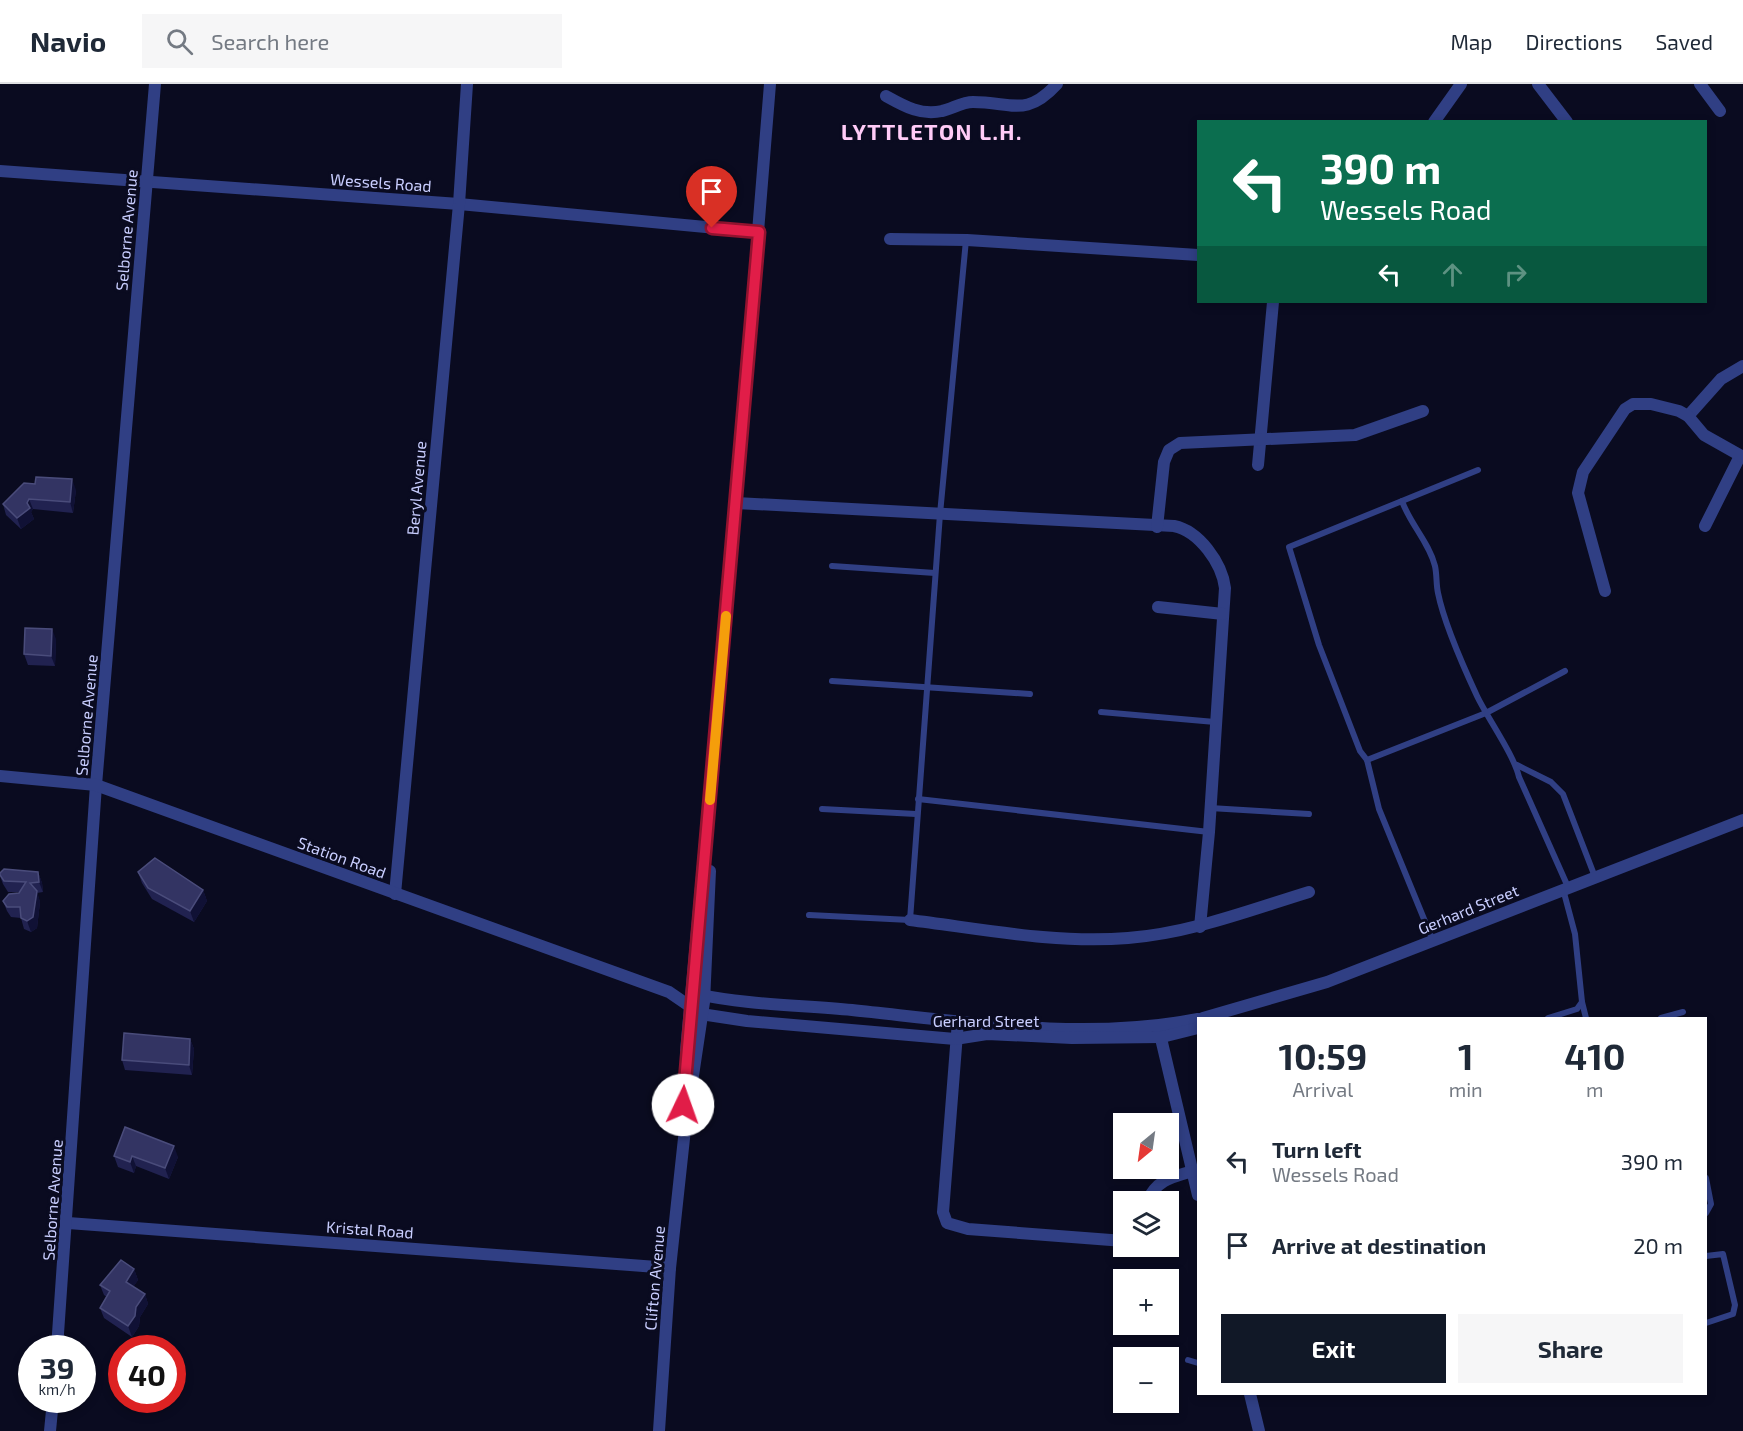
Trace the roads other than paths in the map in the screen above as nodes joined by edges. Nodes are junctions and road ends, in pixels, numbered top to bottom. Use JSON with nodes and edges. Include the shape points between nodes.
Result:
{"nodes":[{"id":1,"x":155,"y":84,"type":"edge"},
{"id":2,"x":467,"y":84,"type":"edge"},
{"id":3,"x":770,"y":84,"type":"edge"},
{"id":4,"x":1057,"y":84,"type":"edge"},
{"id":5,"x":1461,"y":84,"type":"edge"},
{"id":6,"x":1538,"y":84,"type":"edge"},
{"id":7,"x":1700,"y":84,"type":"edge"},
{"id":8,"x":886,"y":96,"type":"dead end"},
{"id":9,"x":1720,"y":111,"type":"dead end"},
{"id":10,"x":1435,"y":120,"type":"edge"},
{"id":11,"x":1565,"y":120,"type":"edge"},
{"id":12,"x":0,"y":171,"type":"edge"},
{"id":13,"x":147,"y":182,"type":"junction"},
{"id":14,"x":459,"y":204,"type":"junction"},
{"id":15,"x":759,"y":232,"type":"junction"},
{"id":16,"x":891,"y":239,"type":"dead end"},
{"id":17,"x":967,"y":240,"type":"junction"},
{"id":18,"x":1197,"y":255,"type":"edge"},
{"id":19,"x":1273,"y":303,"type":"edge"},
{"id":20,"x":1743,"y":366,"type":"edge"},
{"id":21,"x":1423,"y":411,"type":"dead end"},
{"id":22,"x":1688,"y":416,"type":"junction"},
{"id":23,"x":1261,"y":438,"type":"junction"},
{"id":24,"x":1742,"y":456,"type":"edge"},
{"id":25,"x":1258,"y":465,"type":"dead end"},
{"id":26,"x":1478,"y":470,"type":"dead end"},
{"id":27,"x":1402,"y":501,"type":"junction"},
{"id":28,"x":736,"y":503,"type":"junction"},
{"id":29,"x":940,"y":514,"type":"junction"},
{"id":30,"x":1705,"y":526,"type":"dead end"},
{"id":31,"x":1157,"y":527,"type":"junction"},
{"id":32,"x":832,"y":566,"type":"dead end"},
{"id":33,"x":935,"y":573,"type":"junction"},
{"id":34,"x":1605,"y":591,"type":"dead end"},
{"id":35,"x":1158,"y":607,"type":"dead end"},
{"id":36,"x":1223,"y":614,"type":"junction"},
{"id":37,"x":1565,"y":671,"type":"dead end"},
{"id":38,"x":832,"y":681,"type":"dead end"},
{"id":39,"x":927,"y":687,"type":"junction"},
{"id":40,"x":1030,"y":694,"type":"dead end"},
{"id":41,"x":1101,"y":712,"type":"dead end"},
{"id":42,"x":1486,"y":713,"type":"junction"},
{"id":43,"x":1215,"y":722,"type":"junction"},
{"id":44,"x":1367,"y":760,"type":"junction"},
{"id":45,"x":1517,"y":765,"type":"junction"},
{"id":46,"x":0,"y":776,"type":"edge"},
{"id":47,"x":96,"y":785,"type":"junction"},
{"id":48,"x":918,"y":799,"type":"junction"},
{"id":49,"x":1210,"y":808,"type":"junction"},
{"id":50,"x":822,"y":809,"type":"dead end"},
{"id":51,"x":916,"y":814,"type":"junction"},
{"id":52,"x":1309,"y":814,"type":"dead end"},
{"id":53,"x":1743,"y":820,"type":"edge"},
{"id":54,"x":708,"y":825,"type":"junction"},
{"id":55,"x":1743,"y":827,"type":"edge"},
{"id":56,"x":1209,"y":832,"type":"junction"},
{"id":57,"x":1595,"y":876,"type":"junction"},
{"id":58,"x":1565,"y":890,"type":"junction"},
{"id":59,"x":1310,"y":891,"type":"dead end"},
{"id":60,"x":395,"y":894,"type":"junction"},
{"id":61,"x":808,"y":915,"type":"dead end"},
{"id":62,"x":910,"y":920,"type":"junction"},
{"id":63,"x":1200,"y":927,"type":"junction"},
{"id":64,"x":1432,"y":941,"type":"junction"},
{"id":65,"x":705,"y":996,"type":"junction"},
{"id":66,"x":691,"y":999,"type":"junction"},
{"id":67,"x":1582,"y":1002,"type":"junction"},
{"id":68,"x":1683,"y":1012,"type":"dead end"},
{"id":69,"x":701,"y":1014,"type":"junction"},
{"id":70,"x":1208,"y":1017,"type":"edge"},
{"id":71,"x":1235,"y":1017,"type":"edge"},
{"id":72,"x":1552,"y":1017,"type":"edge"},
{"id":73,"x":1586,"y":1017,"type":"edge"},
{"id":74,"x":1665,"y":1017,"type":"edge"},
{"id":75,"x":1197,"y":1020,"type":"edge"},
{"id":76,"x":958,"y":1021,"type":"junction"},
{"id":77,"x":1197,"y":1028,"type":"edge"},
{"id":78,"x":1160,"y":1032,"type":"junction"},
{"id":79,"x":955,"y":1039,"type":"junction"},
{"id":80,"x":685,"y":1129,"type":"junction"},
{"id":81,"x":1193,"y":1171,"type":"junction"},
{"id":82,"x":1707,"y":1183,"type":"edge"},
{"id":83,"x":1197,"y":1190,"type":"edge"},
{"id":84,"x":1152,"y":1191,"type":"edge"},
{"id":85,"x":1707,"y":1211,"type":"edge"},
{"id":86,"x":68,"y":1223,"type":"junction"},
{"id":87,"x":1113,"y":1240,"type":"edge"},
{"id":88,"x":1707,"y":1256,"type":"edge"},
{"id":89,"x":670,"y":1268,"type":"junction"},
{"id":90,"x":1707,"y":1323,"type":"edge"},
{"id":91,"x":58,"y":1335,"type":"edge"},
{"id":92,"x":1188,"y":1360,"type":"dead end"},
{"id":93,"x":1197,"y":1363,"type":"edge"},
{"id":94,"x":1250,"y":1395,"type":"edge"},
{"id":95,"x":52,"y":1413,"type":"edge"},
{"id":96,"x":50,"y":1431,"type":"edge"},
{"id":97,"x":659,"y":1431,"type":"edge"},
{"id":98,"x":1260,"y":1431,"type":"edge"}],
"edges":[{"from":1,"to":13,"type":"street","name":"Selborne Avenue"},
{"from":2,"to":14,"type":"street","name":"Beryl Avenue"},
{"from":3,"to":15,"type":"street","name":"Clifton Avenue"},
{"from":4,"to":8,"type":"street","via":[[1035,104],[971,102],[943,111],[909,108]]},
{"from":5,"to":10,"type":"street"},
{"from":6,"to":11,"type":"street"},
{"from":7,"to":9,"type":"street"},
{"from":12,"to":13,"type":"street","name":"Wessels Road"},
{"from":13,"to":14,"type":"street","name":"Wessels Road"},
{"from":13,"to":47,"type":"street","name":"Selborne Avenue"},
{"from":14,"to":15,"type":"street","name":"Wessels Road"},
{"from":14,"to":60,"type":"street","name":"Beryl Avenue"},
{"from":15,"to":28,"type":"street","name":"Clifton Avenue"},
{"from":16,"to":17,"type":"street"},
{"from":17,"to":18,"type":"street"},
{"from":17,"to":29,"type":"lane"},
{"from":19,"to":23,"type":"street"},
{"from":20,"to":22,"type":"street","via":[[1721,379]]},
{"from":21,"to":23,"type":"street","via":[[1355,435]]},
{"from":22,"to":24,"type":"street","via":[[1704,435]]},
{"from":22,"to":34,"type":"street","via":[[1669,407],[1633,404],[1625,409],[1583,472],[1578,493]]},
{"from":23,"to":25,"type":"street"},
{"from":23,"to":31,"type":"street","via":[[1194,440],[1180,442],[1169,450],[1164,462]]},
{"from":24,"to":30,"type":"street"},
{"from":26,"to":27,"type":"lane"},
{"from":27,"to":42,"type":"lane","via":[[1435,566],[1448,627]]},
{"from":27,"to":44,"type":"lane","via":[[1289,547],[1319,645]]},
{"from":28,"to":29,"type":"street"},
{"from":28,"to":54,"type":"street","name":"Clifton Avenue"},
{"from":29,"to":31,"type":"street"},
{"from":29,"to":33,"type":"lane"},
{"from":31,"to":36,"type":"street","via":[[1174,526],[1190,531],[1211,556],[1224,577]]},
{"from":32,"to":33,"type":"lane"},
{"from":33,"to":39,"type":"lane"},
{"from":35,"to":36,"type":"street"},
{"from":36,"to":43,"type":"street"},
{"from":37,"to":42,"type":"lane"},
{"from":38,"to":39,"type":"lane"},
{"from":39,"to":40,"type":"lane"},
{"from":39,"to":48,"type":"lane"},
{"from":41,"to":43,"type":"lane"},
{"from":42,"to":44,"type":"lane"},
{"from":42,"to":45,"type":"lane"},
{"from":43,"to":49,"type":"street"},
{"from":44,"to":64,"type":"lane","via":[[1378,809]]},
{"from":45,"to":57,"type":"lane","via":[[1551,782],[1563,794]]},
{"from":45,"to":58,"type":"lane"},
{"from":46,"to":47,"type":"street","name":"Station Road"},
{"from":47,"to":60,"type":"street","name":"Station Road"},
{"from":47,"to":86,"type":"street","name":"Selborne Avenue"},
{"from":48,"to":51,"type":"lane"},
{"from":48,"to":56,"type":"lane"},
{"from":49,"to":52,"type":"lane"},
{"from":49,"to":56,"type":"street"},
{"from":50,"to":51,"type":"lane"},
{"from":51,"to":62,"type":"lane"},
{"from":53,"to":57,"type":"street","name":"Gerhard Street"},
{"from":54,"to":65,"type":"street","name":"Clifton Avenue"},
{"from":54,"to":66,"type":"street","name":"Clifton Avenue"},
{"from":55,"to":58,"type":"street","name":"Gerhard Street"},
{"from":56,"to":63,"type":"street"},
{"from":57,"to":58,"type":"street","name":"Gerhard Street"},
{"from":58,"to":64,"type":"street","name":"Gerhard Street"},
{"from":58,"to":67,"type":"lane","via":[[1575,934]]},
{"from":58,"to":71,"type":"street","name":"Gerhard Street","via":[[1334,988]]},
{"from":59,"to":63,"type":"street"},
{"from":60,"to":66,"type":"street","name":"Station Road"},
{"from":61,"to":62,"type":"lane"},
{"from":62,"to":63,"type":"street","via":[[1064,939],[1130,938]]},
{"from":64,"to":70,"type":"street","name":"Gerhard Street","via":[[1316,986]]},
{"from":65,"to":66,"type":"street","name":"Gerhard Street"},
{"from":65,"to":69,"type":"street","name":"Clifton Avenue"},
{"from":65,"to":76,"type":"street","name":"Gerhard Street"},
{"from":66,"to":69,"type":"street"},
{"from":66,"to":80,"type":"street","name":"Clifton Avenue","via":[[683,1105]]},
{"from":67,"to":72,"type":"lane","via":[[1577,1010]]},
{"from":67,"to":73,"type":"lane"},
{"from":68,"to":74,"type":"lane"},
{"from":69,"to":79,"type":"street","name":"Gerhard Street"},
{"from":69,"to":80,"type":"street","name":"Clifton Avenue"},
{"from":75,"to":78,"type":"street","name":"Gerhard Street"},
{"from":76,"to":78,"type":"street","name":"Gerhard Street"},
{"from":76,"to":79,"type":"street"},
{"from":77,"to":78,"type":"street","name":"Gerhard Street"},
{"from":78,"to":79,"type":"street","name":"Gerhard Street","via":[[1072,1038],[987,1034]]},
{"from":78,"to":81,"type":"street"},
{"from":79,"to":87,"type":"street","via":[[943,1212],[947,1223],[968,1229]]},
{"from":80,"to":89,"type":"street","name":"Clifton Avenue"},
{"from":81,"to":83,"type":"street"},
{"from":81,"to":84,"type":"street","via":[[1160,1182]]},
{"from":82,"to":85,"type":"lane","via":[[1711,1204]]},
{"from":86,"to":89,"type":"street","name":"Kristal Road"},
{"from":86,"to":91,"type":"street","name":"Selborne Avenue"},
{"from":88,"to":90,"type":"lane","via":[[1723,1254],[1735,1311]]},
{"from":89,"to":97,"type":"street","name":"Clifton Avenue"},
{"from":92,"to":93,"type":"lane"},
{"from":94,"to":98,"type":"street"},
{"from":95,"to":96,"type":"street"}]}
